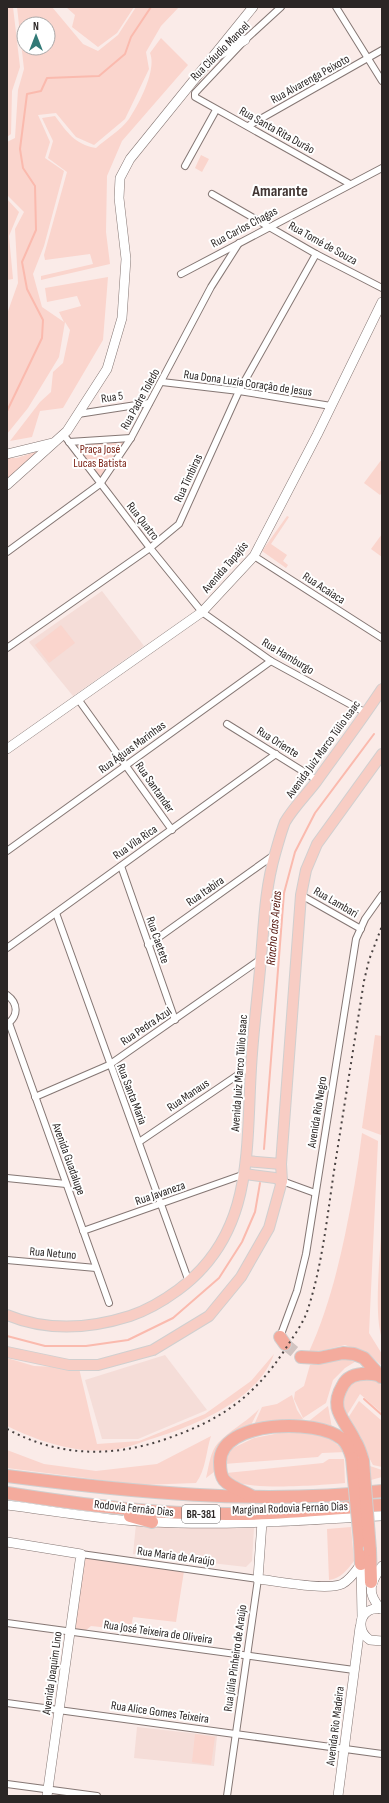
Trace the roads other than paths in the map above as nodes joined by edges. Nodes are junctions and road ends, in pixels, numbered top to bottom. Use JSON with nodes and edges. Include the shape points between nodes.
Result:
{"nodes":[{"id":1,"x":253,"y":7,"type":"edge"},
{"id":2,"x":281,"y":7,"type":"edge"},
{"id":3,"x":336,"y":7,"type":"edge"},
{"id":4,"x":245,"y":40,"type":"junction"},
{"id":5,"x":382,"y":50,"type":"edge"},
{"id":6,"x":368,"y":59,"type":"junction"},
{"id":7,"x":210,"y":60,"type":"junction"},
{"id":8,"x":382,"y":81,"type":"edge"},
{"id":9,"x":194,"y":95,"type":"joint"},
{"id":10,"x":216,"y":110,"type":"junction"},
{"id":11,"x":248,"y":126,"type":"junction"},
{"id":12,"x":185,"y":166,"type":"dead end"},
{"id":13,"x":382,"y":168,"type":"edge"},
{"id":14,"x":350,"y":184,"type":"junction"},
{"id":15,"x":212,"y":194,"type":"dead end"},
{"id":16,"x":270,"y":226,"type":"junction"},
{"id":17,"x":239,"y":243,"type":"junction"},
{"id":18,"x":316,"y":254,"type":"junction"},
{"id":19,"x":181,"y":274,"type":"dead end"},
{"id":20,"x":382,"y":288,"type":"edge"},
{"id":21,"x":382,"y":302,"type":"edge"},
{"id":22,"x":162,"y":382,"type":"junction"},
{"id":23,"x":240,"y":391,"type":"junction"},
{"id":24,"x":149,"y":403,"type":"junction"},
{"id":25,"x":331,"y":406,"type":"junction"},
{"id":26,"x":78,"y":414,"type":"junction"},
{"id":27,"x":66,"y":438,"type":"junction"},
{"id":28,"x":132,"y":438,"type":"junction"},
{"id":29,"x":55,"y":442,"type":"junction"},
{"id":30,"x":7,"y":454,"type":"edge"},
{"id":31,"x":100,"y":484,"type":"junction"},
{"id":32,"x":7,"y":485,"type":"edge"},
{"id":33,"x":150,"y":548,"type":"junction"},
{"id":34,"x":7,"y":552,"type":"edge"},
{"id":35,"x":254,"y":556,"type":"junction"},
{"id":36,"x":202,"y":612,"type":"junction"},
{"id":37,"x":382,"y":638,"type":"edge"},
{"id":38,"x":7,"y":648,"type":"edge"},
{"id":39,"x":271,"y":661,"type":"junction"},
{"id":40,"x":382,"y":689,"type":"edge"},
{"id":41,"x":78,"y":699,"type":"junction"},
{"id":42,"x":366,"y":713,"type":"junction"},
{"id":43,"x":227,"y":724,"type":"dead end"},
{"id":44,"x":7,"y":749,"type":"edge"},
{"id":45,"x":276,"y":754,"type":"junction"},
{"id":46,"x":382,"y":754,"type":"edge"},
{"id":47,"x":126,"y":765,"type":"junction"},
{"id":48,"x":317,"y":780,"type":"junction"},
{"id":49,"x":172,"y":830,"type":"junction"},
{"id":50,"x":7,"y":851,"type":"edge"},
{"id":51,"x":275,"y":854,"type":"junction"},
{"id":52,"x":121,"y":866,"type":"junction"},
{"id":53,"x":301,"y":895,"type":"junction"},
{"id":54,"x":382,"y":895,"type":"edge"},
{"id":55,"x":56,"y":913,"type":"junction"},
{"id":56,"x":361,"y":929,"type":"junction"},
{"id":57,"x":148,"y":945,"type":"junction"},
{"id":58,"x":7,"y":948,"type":"edge"},
{"id":59,"x":261,"y":959,"type":"junction"},
{"id":60,"x":7,"y":995,"type":"edge"},
{"id":61,"x":175,"y":1020,"type":"junction"},
{"id":62,"x":8,"y":1023,"type":"edge"},
{"id":63,"x":109,"y":1064,"type":"junction"},
{"id":64,"x":251,"y":1066,"type":"junction"},
{"id":65,"x":35,"y":1097,"type":"junction"},
{"id":66,"x":139,"y":1142,"type":"junction"},
{"id":67,"x":246,"y":1161,"type":"junction"},
{"id":68,"x":282,"y":1164,"type":"junction"},
{"id":69,"x":244,"y":1174,"type":"junction"},
{"id":70,"x":7,"y":1178,"type":"edge"},
{"id":71,"x":282,"y":1181,"type":"junction"},
{"id":72,"x":66,"y":1184,"type":"junction"},
{"id":73,"x":315,"y":1193,"type":"junction"},
{"id":74,"x":162,"y":1204,"type":"junction"},
{"id":75,"x":83,"y":1231,"type":"junction"},
{"id":76,"x":7,"y":1260,"type":"edge"},
{"id":77,"x":96,"y":1268,"type":"junction"},
{"id":78,"x":189,"y":1282,"type":"junction"},
{"id":79,"x":109,"y":1302,"type":"dead end"},
{"id":80,"x":7,"y":1315,"type":"edge"},
{"id":81,"x":283,"y":1340,"type":"dead end"},
{"id":82,"x":7,"y":1352,"type":"edge"},
{"id":83,"x":301,"y":1356,"type":"tunnel mouth"},
{"id":84,"x":381,"y":1376,"type":"edge"},
{"id":85,"x":358,"y":1460,"type":"junction"},
{"id":86,"x":7,"y":1472,"type":"edge"},
{"id":87,"x":7,"y":1476,"type":"edge"},
{"id":88,"x":62,"y":1483,"type":"junction"},
{"id":89,"x":382,"y":1491,"type":"edge"},
{"id":90,"x":7,"y":1493,"type":"edge"},
{"id":91,"x":21,"y":1496,"type":"junction"},
{"id":92,"x":257,"y":1498,"type":"junction"},
{"id":93,"x":7,"y":1504,"type":"edge"},
{"id":94,"x":382,"y":1505,"type":"edge"},
{"id":95,"x":382,"y":1516,"type":"edge"},
{"id":96,"x":152,"y":1522,"type":"junction"},
{"id":97,"x":262,"y":1522,"type":"junction"},
{"id":98,"x":7,"y":1542,"type":"edge"},
{"id":99,"x":81,"y":1554,"type":"junction"},
{"id":100,"x":361,"y":1564,"type":"junction"},
{"id":101,"x":382,"y":1566,"type":"edge"},
{"id":102,"x":258,"y":1579,"type":"junction"},
{"id":103,"x":371,"y":1582,"type":"junction"},
{"id":104,"x":382,"y":1609,"type":"edge"},
{"id":105,"x":362,"y":1617,"type":"junction"},
{"id":106,"x":7,"y":1623,"type":"edge"},
{"id":107,"x":360,"y":1628,"type":"junction"},
{"id":108,"x":70,"y":1631,"type":"junction"},
{"id":109,"x":379,"y":1641,"type":"edge"},
{"id":110,"x":248,"y":1656,"type":"junction"},
{"id":111,"x":356,"y":1658,"type":"junction"},
{"id":112,"x":354,"y":1670,"type":"junction"},
{"id":113,"x":7,"y":1703,"type":"edge"},
{"id":114,"x":59,"y":1709,"type":"junction"},
{"id":115,"x":236,"y":1734,"type":"junction"},
{"id":116,"x":345,"y":1748,"type":"junction"},
{"id":117,"x":382,"y":1754,"type":"edge"},
{"id":118,"x":7,"y":1784,"type":"edge"},
{"id":119,"x":47,"y":1793,"type":"edge"},
{"id":120,"x":98,"y":1796,"type":"edge"},
{"id":121,"x":227,"y":1796,"type":"edge"},
{"id":122,"x":338,"y":1796,"type":"edge"}],
"edges":[{"from":1,"to":7,"type":"main road"},
{"from":2,"to":4,"type":"street","name":"Rua Cláudio Manoel"},
{"from":3,"to":6,"type":"street"},
{"from":4,"to":7,"type":"main road"},
{"from":4,"to":9,"type":"street","name":"Rua Cláudio Manoel"},
{"from":5,"to":6,"type":"street","name":"Rua Alvarenga Peixoto"},
{"from":6,"to":8,"type":"street"},
{"from":6,"to":11,"type":"street","name":"Rua Alvarenga Peixoto"},
{"from":7,"to":26,"type":"main road","via":[[130,159],[120,178],[119,198],[126,259],[122,318],[107,369]]},
{"from":9,"to":10,"type":"street","name":"Rua Santa Rita Durão"},
{"from":10,"to":11,"type":"street","name":"Rua Santa Rita Durão"},
{"from":10,"to":12,"type":"street"},
{"from":11,"to":14,"type":"street","name":"Rua Santa Rita Durão"},
{"from":13,"to":14,"type":"street","name":"Rua Carlos Chagas"},
{"from":14,"to":16,"type":"street","name":"Rua Carlos Chagas"},
{"from":15,"to":16,"type":"street","name":"Rua Tomé de Souza"},
{"from":16,"to":17,"type":"street","name":"Rua Carlos Chagas"},
{"from":16,"to":18,"type":"street","name":"Rua Tomé de Souza"},
{"from":17,"to":19,"type":"street","name":"Rua Carlos Chagas"},
{"from":17,"to":22,"type":"street","name":"Rua Padre Toledo","via":[[211,287]]},
{"from":18,"to":20,"type":"street","name":"Rua Tomé de Souza"},
{"from":18,"to":23,"type":"street","name":"Rua Timbiras"},
{"from":21,"to":25,"type":"main road","name":"Avenida Tapajós"},
{"from":22,"to":23,"type":"street","name":"Rua Dona Luzia Coração de Jesus"},
{"from":22,"to":24,"type":"street","name":"Rua Padre Toledo"},
{"from":23,"to":25,"type":"street","name":"Rua Dona Luzia Coração de Jesus"},
{"from":23,"to":33,"type":"street","name":"Rua Timbiras","via":[[179,524]]},
{"from":24,"to":26,"type":"street","name":"Rua 5"},
{"from":24,"to":28,"type":"street","name":"Rua Padre Toledo"},
{"from":25,"to":35,"type":"main road","name":"Avenida Tapajós"},
{"from":26,"to":27,"type":"main road"},
{"from":27,"to":28,"type":"street"},
{"from":27,"to":29,"type":"main road"},
{"from":27,"to":31,"type":"street","name":"Rua Quatro"},
{"from":28,"to":31,"type":"street","name":"Rua Padre Toledo"},
{"from":29,"to":30,"type":"main road"},
{"from":29,"to":32,"type":"main road"},
{"from":31,"to":33,"type":"street","name":"Rua Quatro"},
{"from":31,"to":34,"type":"street","name":"Rua Padre Toledo"},
{"from":33,"to":36,"type":"street","name":"Rua Quatro"},
{"from":33,"to":38,"type":"street","name":"Rua Timbiras"},
{"from":35,"to":36,"type":"main road","name":"Avenida Tapajós"},
{"from":35,"to":37,"type":"street","name":"Rua Acaiaca"},
{"from":36,"to":39,"type":"street","name":"Rua Hamburgo"},
{"from":36,"to":41,"type":"main road","name":"Avenida Tapajós"},
{"from":39,"to":42,"type":"street","name":"Rua Hamburgo"},
{"from":39,"to":47,"type":"street","name":"Rua Águas Marinhas"},
{"from":40,"to":42,"type":"main road","name":"Avenida Juiz Marco Túlio Isaac"},
{"from":41,"to":44,"type":"main road","name":"Avenida Tapajós"},
{"from":41,"to":47,"type":"street","name":"Rua Santander"},
{"from":42,"to":48,"type":"main road","name":"Avenida Juiz Marco Túlio Isaac"},
{"from":43,"to":45,"type":"street","name":"Rua Oriente"},
{"from":45,"to":48,"type":"street","name":"Rua Oriente"},
{"from":45,"to":49,"type":"street","name":"Rua Vila Rica"},
{"from":46,"to":53,"type":"main road","via":[[317,844],[306,870]]},
{"from":47,"to":49,"type":"street","name":"Rua Santander"},
{"from":47,"to":50,"type":"street","name":"Rua Águas Marinhas"},
{"from":48,"to":51,"type":"main road","name":"Avenida Juiz Marco Túlio Isaac","via":[[285,823]]},
{"from":49,"to":52,"type":"street","name":"Rua Vila Rica"},
{"from":51,"to":57,"type":"street","name":"Rua Itabira"},
{"from":51,"to":59,"type":"main road","name":"Avenida Juiz Marco Túlio Isaac","via":[[267,887]]},
{"from":52,"to":55,"type":"street","name":"Rua Vila Rica"},
{"from":52,"to":57,"type":"street","name":"Rua Caetete"},
{"from":53,"to":56,"type":"street","name":"Rua Lambari"},
{"from":53,"to":68,"type":"main road"},
{"from":54,"to":56,"type":"street","name":"Avenida Rio Negro"},
{"from":55,"to":58,"type":"street","name":"Rua Vila Rica"},
{"from":55,"to":63,"type":"street","name":"Rua Santa Maria"},
{"from":56,"to":73,"type":"street","name":"Avenida Rio Negro","via":[[356,940]]},
{"from":57,"to":61,"type":"street","name":"Rua Caetete"},
{"from":59,"to":61,"type":"street","name":"Rua Pedra Azul"},
{"from":59,"to":64,"type":"main road","name":"Avenida Juiz Marco Túlio Isaac"},
{"from":60,"to":62,"type":"street","via":[[12,999],[16,1009],[13,1019]]},
{"from":61,"to":63,"type":"street","name":"Rua Pedra Azul"},
{"from":62,"to":65,"type":"street","name":"Avenida Guadalupe"},
{"from":63,"to":65,"type":"street","name":"Rua Pedra Azul"},
{"from":63,"to":66,"type":"street","name":"Rua Santa Maria"},
{"from":64,"to":66,"type":"street","name":"Rua Manaus"},
{"from":64,"to":67,"type":"main road","name":"Avenida Juiz Marco Túlio Isaac"},
{"from":65,"to":72,"type":"street","name":"Avenida Guadalupe"},
{"from":66,"to":74,"type":"street","name":"Rua Santa Maria"},
{"from":67,"to":68,"type":"main road"},
{"from":67,"to":69,"type":"main road","name":"Avenida Juiz Marco Túlio Isaac"},
{"from":68,"to":71,"type":"main road"},
{"from":69,"to":71,"type":"main road"},
{"from":69,"to":74,"type":"street","name":"Rua Javaneza"},
{"from":69,"to":78,"type":"main road","name":"Avenida Juiz Marco Túlio Isaac","via":[[232,1223],[211,1260]]},
{"from":70,"to":72,"type":"street"},
{"from":71,"to":73,"type":"street"},
{"from":71,"to":82,"type":"main road","via":[[271,1222],[259,1248],[241,1277],[209,1316],[153,1350],[98,1365],[68,1365]]},
{"from":72,"to":75,"type":"street","name":"Avenida Guadalupe"},
{"from":73,"to":81,"type":"street","name":"Avenida Rio Negro","via":[[306,1254]]},
{"from":74,"to":75,"type":"street","name":"Rua Javaneza"},
{"from":74,"to":78,"type":"street","name":"Rua Santa Maria"},
{"from":75,"to":77,"type":"street","name":"Avenida Guadalupe"},
{"from":76,"to":77,"type":"street","name":"Rua Netuno"},
{"from":77,"to":79,"type":"street","name":"Avenida Guadalupe"},
{"from":78,"to":80,"type":"main road","name":"Avenida Juiz Marco Túlio Isaac","via":[[161,1303],[139,1313],[94,1326],[46,1326]]},
{"from":83,"to":84,"type":"highway","via":[[319,1358],[343,1352],[354,1354],[364,1358]]},
{"from":84,"to":85,"type":"highway","via":[[365,1373],[345,1380],[336,1401],[338,1413],[355,1441]]},
{"from":85,"to":92,"type":"highway","number":"BR-381","via":[[342,1439],[321,1428],[287,1426],[245,1434],[224,1448],[220,1458],[220,1470],[223,1480]]},
{"from":85,"to":100,"type":"highway","bridge":true},
{"from":85,"to":103,"type":"highway","bridge":true,"via":[[370,1550]]},
{"from":86,"to":88,"type":"highway"},
{"from":87,"to":88,"type":"highway","name":"Rodovia Fernão Dias","number":"BR-381"},
{"from":88,"to":92,"type":"highway","name":"Rodovia Fernão Dias","number":"BR-381","via":[[144,1492]]},
{"from":89,"to":92,"type":"highway","name":"Rodovia Fernão Dias","number":"BR-381"},
{"from":90,"to":91,"type":"highway","name":"Rodovia Fernão Dias","number":"BR-381"},
{"from":91,"to":94,"type":"highway","name":"Rodovia Fernão Dias","number":"BR-381","via":[[142,1511],[191,1514],[267,1513]]},
{"from":91,"to":96,"type":"highway"},
{"from":93,"to":96,"type":"main road","name":"Marginal Rodovia Fernão Dias","number":"BR-381"},
{"from":95,"to":97,"type":"main road","name":"Marginal Rodovia Fernão Dias","number":"BR-381"},
{"from":96,"to":97,"type":"main road","name":"Marginal Rodovia Fernão Dias","number":"BR-381"},
{"from":97,"to":102,"type":"main road","name":"Rua Júlia Pinheiro de Araújo"},
{"from":98,"to":99,"type":"main road","name":"Rua Maria de Araújo"},
{"from":99,"to":102,"type":"street","name":"Rua Maria de Araújo"},
{"from":99,"to":108,"type":"main road","name":"Avenida Joaquim Lino"},
{"from":100,"to":102,"type":"main road","name":"Rua Maria de Araújo","via":[[342,1584],[319,1586]]},
{"from":100,"to":105,"type":"main road"},
{"from":101,"to":103,"type":"main road"},
{"from":102,"to":110,"type":"street","name":"Rua Júlia Pinheiro de Araújo"},
{"from":103,"to":104,"type":"main road","via":[[376,1603]]},
{"from":104,"to":105,"type":"main road","via":[[370,1610]]},
{"from":105,"to":107,"type":"main road","name":"Avenida Rio Madeira"},
{"from":106,"to":108,"type":"street","name":"Rua José Teixeira de Oliveira"},
{"from":107,"to":109,"type":"main road","via":[[366,1637]]},
{"from":107,"to":111,"type":"main road","name":"Avenida Rio Madeira"},
{"from":108,"to":110,"type":"street","name":"Rua José Teixeira de Oliveira"},
{"from":108,"to":114,"type":"main road","name":"Avenida Joaquim Lino"},
{"from":109,"to":111,"type":"main road","via":[[362,1648]]},
{"from":110,"to":112,"type":"street","name":"Rua José Teixeira de Oliveira"},
{"from":110,"to":115,"type":"street","name":"Rua Júlia Pinheiro de Araújo"},
{"from":111,"to":112,"type":"main road","name":"Avenida Rio Madeira"},
{"from":112,"to":116,"type":"main road","name":"Avenida Rio Madeira"},
{"from":113,"to":114,"type":"street","name":"Rua Alice Gomes Teixeira"},
{"from":114,"to":115,"type":"street","name":"Rua Alice Gomes Teixeira"},
{"from":114,"to":119,"type":"main road","name":"Avenida Joaquim Lino"},
{"from":115,"to":116,"type":"street","name":"Rua Alice Gomes Teixeira"},
{"from":115,"to":121,"type":"street","name":"Rua Júlia Pinheiro de Araújo"},
{"from":116,"to":117,"type":"street","name":"Rua Alice Gomes Teixeira"},
{"from":116,"to":122,"type":"main road","name":"Avenida Rio Madeira"},
{"from":118,"to":119,"type":"street"},
{"from":119,"to":120,"type":"street"}]}
